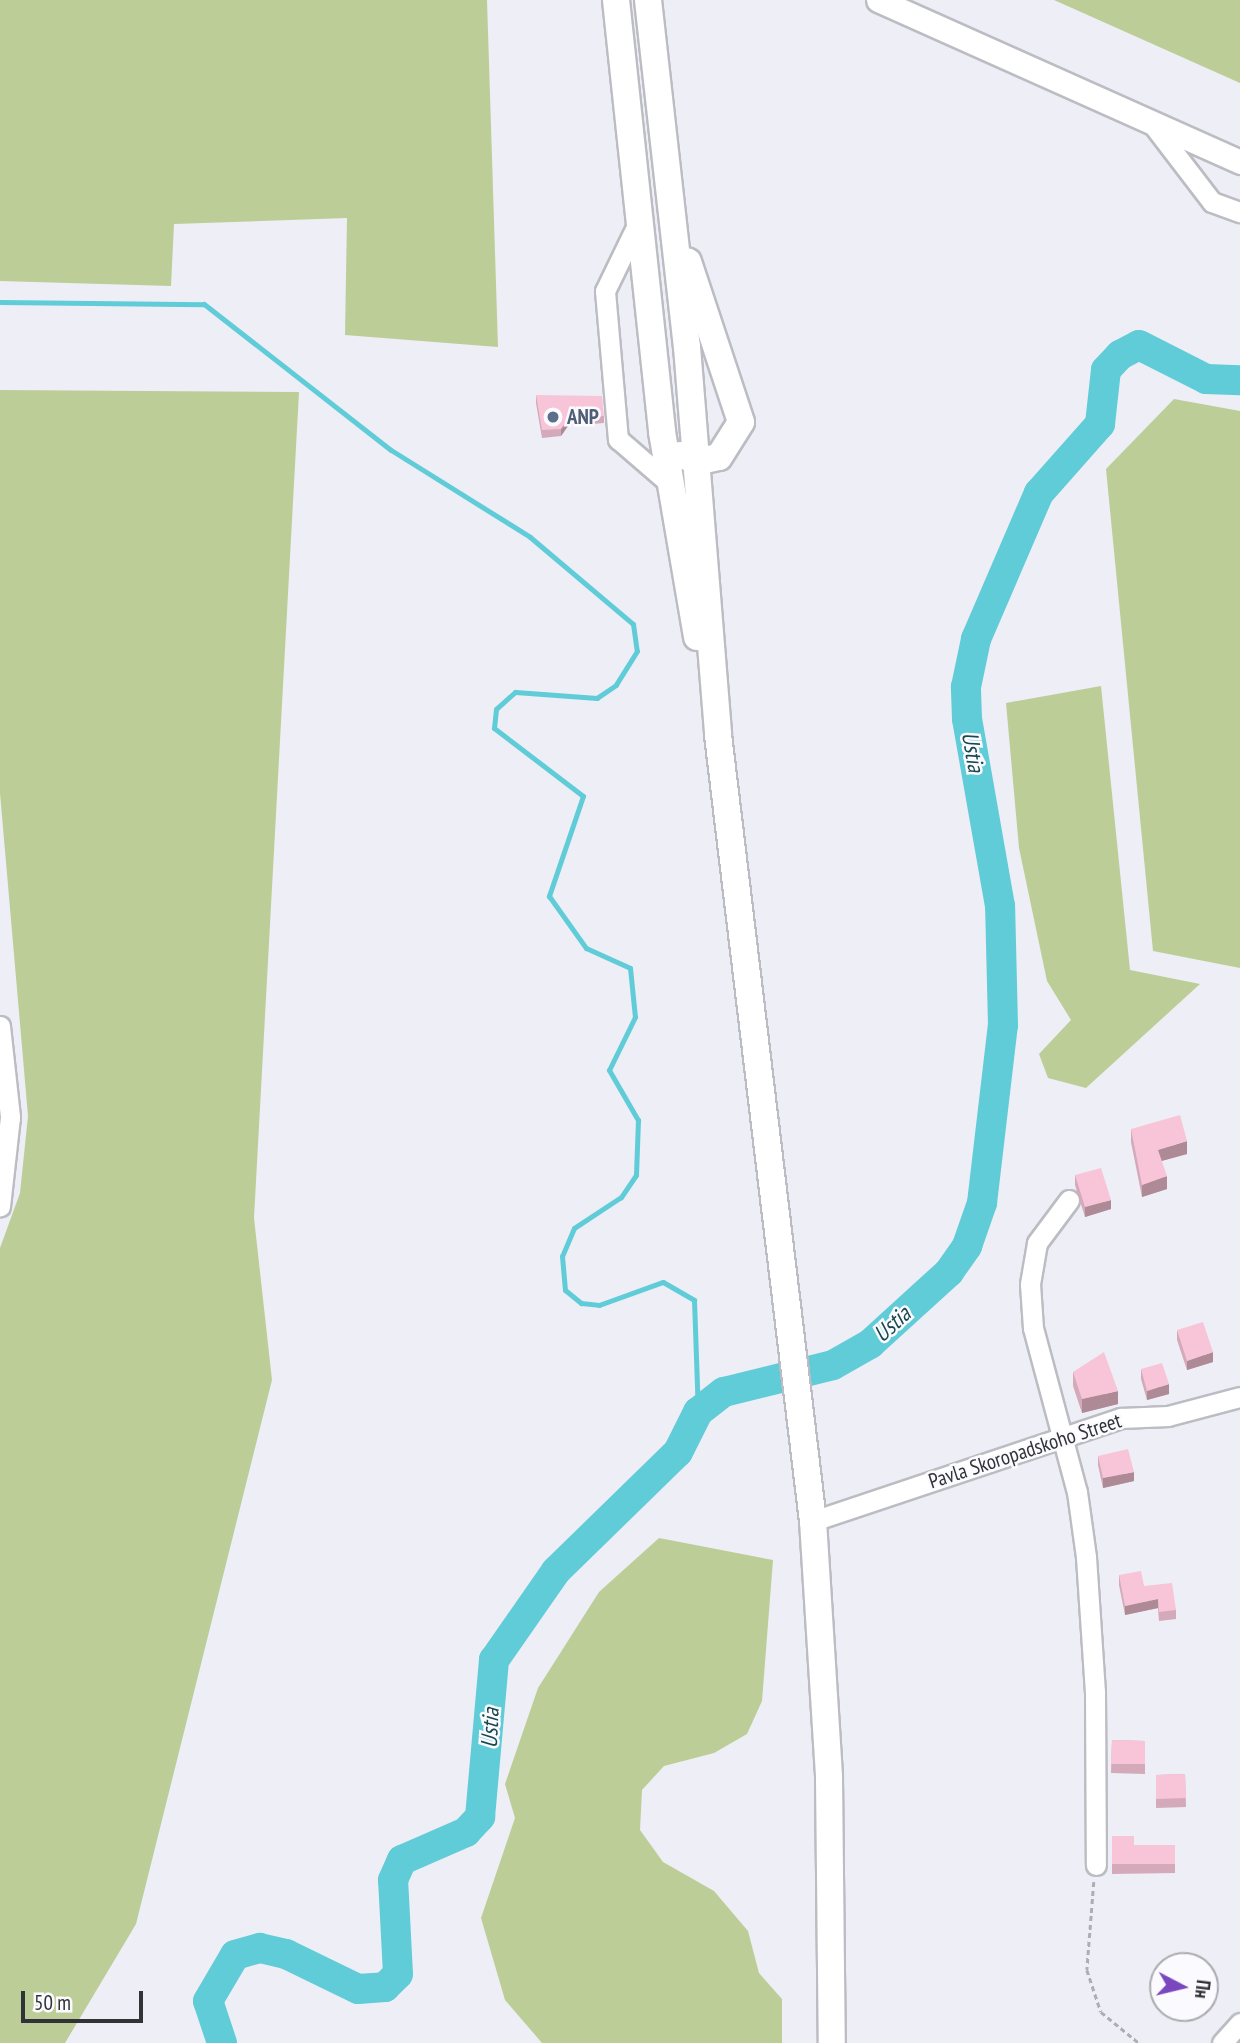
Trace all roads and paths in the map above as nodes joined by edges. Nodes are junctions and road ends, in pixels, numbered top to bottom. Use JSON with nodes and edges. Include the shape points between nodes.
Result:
{"nodes":[{"id":1,"x":608,"y":0,"type":"edge"},
{"id":2,"x":616,"y":0,"type":"edge"},
{"id":3,"x":878,"y":0,"type":"edge"},
{"id":4,"x":653,"y":7,"type":"edge"},
{"id":5,"x":622,"y":50,"type":"junction"},
{"id":6,"x":1150,"y":121,"type":"junction"},
{"id":7,"x":1240,"y":162,"type":"edge"},
{"id":8,"x":1240,"y":212,"type":"edge"},
{"id":9,"x":641,"y":217,"type":"junction"},
{"id":10,"x":674,"y":222,"type":"junction"},
{"id":11,"x":665,"y":450,"type":"junction"},
{"id":12,"x":696,"y":460,"type":"junction"},
{"id":13,"x":669,"y":483,"type":"junction"},
{"id":14,"x":718,"y":735,"type":"junction"},
{"id":15,"x":0,"y":1026,"type":"edge"},
{"id":16,"x":1069,"y":1200,"type":"dead end"},
{"id":17,"x":0,"y":1206,"type":"edge"},
{"id":18,"x":1240,"y":1397,"type":"edge"},
{"id":19,"x":1061,"y":1437,"type":"junction"},
{"id":20,"x":813,"y":1521,"type":"junction"},
{"id":21,"x":1096,"y":1865,"type":"joint"},
{"id":22,"x":1240,"y":2023,"type":"edge"},
{"id":23,"x":832,"y":2043,"type":"edge"},
{"id":24,"x":1139,"y":2043,"type":"edge"},
{"id":25,"x":1222,"y":2043,"type":"edge"}],
"edges":[{"from":1,"to":5,"type":"highway"},
{"from":2,"to":5,"type":"highway"},
{"from":3,"to":6,"type":"main road"},
{"from":4,"to":10,"type":"highway"},
{"from":5,"to":9,"type":"highway"},
{"from":6,"to":7,"type":"main road"},
{"from":6,"to":8,"type":"street","via":[[1212,202]]},
{"from":9,"to":11,"type":"highway"},
{"from":9,"to":13,"type":"street","via":[[605,291],[618,439]]},
{"from":10,"to":12,"type":"highway"},
{"from":10,"to":12,"type":"highway","via":[[741,414],[737,438],[719,457]]},
{"from":11,"to":12,"type":"highway"},
{"from":11,"to":13,"type":"highway"},
{"from":12,"to":14,"type":"highway"},
{"from":13,"to":14,"type":"highway"},
{"from":14,"to":20,"type":"highway"},
{"from":15,"to":17,"type":"street","via":[[10,1117]]},
{"from":16,"to":19,"type":"street","via":[[1037,1243],[1030,1284],[1033,1328]]},
{"from":18,"to":19,"type":"street","name":"Pavla Skoropadskoho Street","via":[[1168,1416],[1121,1418]]},
{"from":19,"to":20,"type":"street","name":"Pavla Skoropadskoho Street"},
{"from":19,"to":21,"type":"street","via":[[1086,1557]]},
{"from":20,"to":23,"type":"highway","via":[[829,1778]]},
{"from":21,"to":24,"type":"path","via":[[1087,1970],[1101,2012]]},
{"from":22,"to":25,"type":"street"}]}
